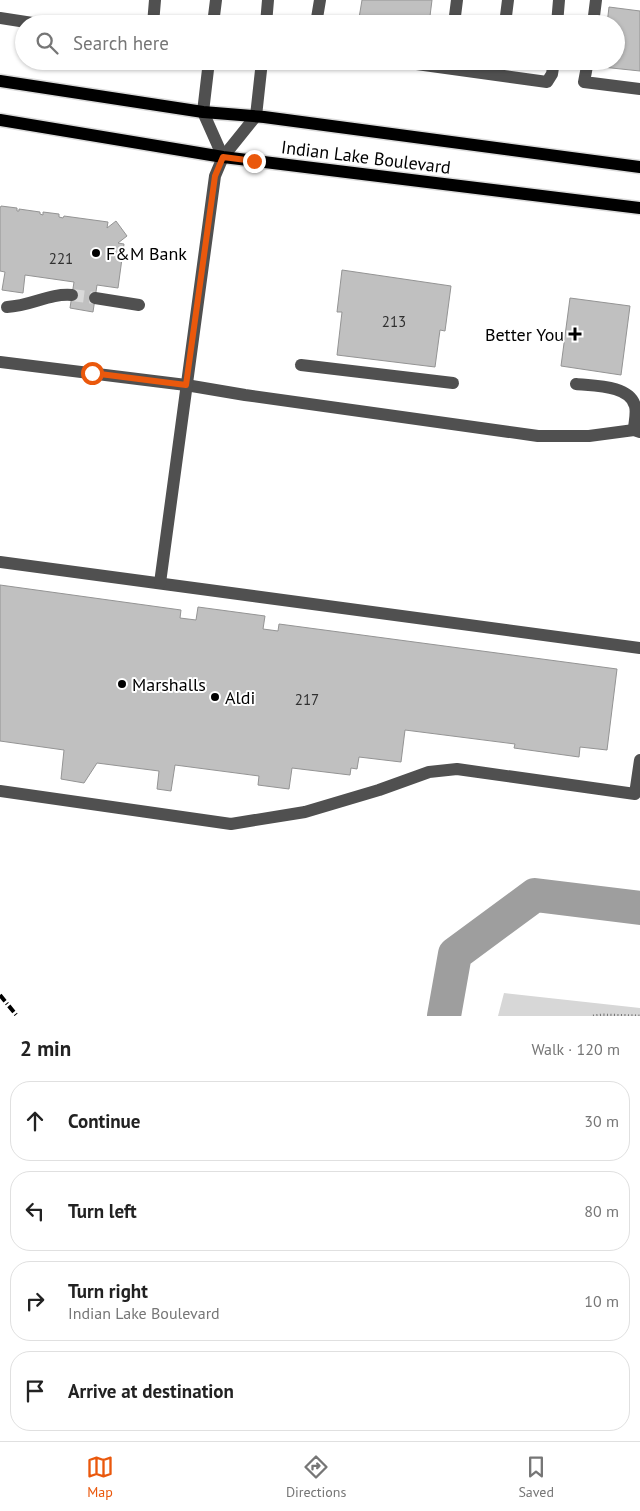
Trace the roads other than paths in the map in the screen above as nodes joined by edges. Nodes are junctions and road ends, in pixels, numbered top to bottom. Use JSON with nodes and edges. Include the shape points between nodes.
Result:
{"nodes":[{"id":1,"x":155,"y":0,"type":"edge"},
{"id":2,"x":216,"y":0,"type":"edge"},
{"id":3,"x":268,"y":0,"type":"edge"},
{"id":4,"x":320,"y":0,"type":"edge"},
{"id":5,"x":457,"y":0,"type":"edge"},
{"id":6,"x":508,"y":0,"type":"edge"},
{"id":7,"x":560,"y":0,"type":"edge"},
{"id":8,"x":596,"y":0,"type":"edge"},
{"id":9,"x":154,"y":15,"type":"edge"},
{"id":10,"x":214,"y":15,"type":"edge"},
{"id":11,"x":267,"y":15,"type":"edge"},
{"id":12,"x":318,"y":15,"type":"edge"},
{"id":13,"x":455,"y":15,"type":"edge"},
{"id":14,"x":506,"y":15,"type":"edge"},
{"id":15,"x":558,"y":15,"type":"edge"},
{"id":16,"x":594,"y":15,"type":"edge"},
{"id":17,"x":0,"y":18,"type":"edge"},
{"id":18,"x":15,"y":20,"type":"edge"},
{"id":19,"x":208,"y":70,"type":"edge"},
{"id":20,"x":261,"y":70,"type":"edge"},
{"id":21,"x":474,"y":70,"type":"edge"},
{"id":22,"x":499,"y":70,"type":"edge"},
{"id":23,"x":553,"y":70,"type":"edge"},
{"id":24,"x":586,"y":70,"type":"edge"},
{"id":25,"x":498,"y":75,"type":"junction"},
{"id":26,"x":0,"y":81,"type":"edge"},
{"id":27,"x":640,"y":89,"type":"edge"},
{"id":28,"x":203,"y":112,"type":"junction"},
{"id":29,"x":256,"y":116,"type":"junction"},
{"id":30,"x":0,"y":120,"type":"edge"},
{"id":31,"x":223,"y":157,"type":"junction"},
{"id":32,"x":640,"y":167,"type":"edge"},
{"id":33,"x":640,"y":208,"type":"edge"},
{"id":34,"x":72,"y":295,"type":"tunnel mouth"},
{"id":35,"x":95,"y":298,"type":"tunnel mouth"},
{"id":36,"x":139,"y":304,"type":"dead end"},
{"id":37,"x":7,"y":307,"type":"dead end"},
{"id":38,"x":0,"y":362,"type":"edge"},
{"id":39,"x":301,"y":365,"type":"dead end"},
{"id":40,"x":453,"y":383,"type":"dead end"},
{"id":41,"x":576,"y":384,"type":"dead end"},
{"id":42,"x":186,"y":385,"type":"junction"},
{"id":43,"x":637,"y":431,"type":"edge"},
{"id":44,"x":0,"y":562,"type":"edge"},
{"id":45,"x":160,"y":583,"type":"junction"},
{"id":46,"x":640,"y":648,"type":"edge"},
{"id":47,"x":640,"y":760,"type":"edge"},
{"id":48,"x":0,"y":791,"type":"edge"},
{"id":49,"x":638,"y":794,"type":"edge"}],
"edges":[{"from":1,"to":9,"type":"street"},
{"from":2,"to":10,"type":"street"},
{"from":3,"to":11,"type":"street"},
{"from":4,"to":12,"type":"street"},
{"from":5,"to":13,"type":"street"},
{"from":6,"to":14,"type":"street"},
{"from":7,"to":15,"type":"street"},
{"from":8,"to":16,"type":"street"},
{"from":17,"to":18,"type":"street"},
{"from":19,"to":28,"type":"street"},
{"from":20,"to":29,"type":"street"},
{"from":21,"to":25,"type":"street"},
{"from":22,"to":25,"type":"street"},
{"from":23,"to":25,"type":"street","via":[[547,82]]},
{"from":24,"to":27,"type":"street","via":[[584,82]]},
{"from":26,"to":28,"type":"main road","name":"Indian Lake Boulevard"},
{"from":28,"to":29,"type":"main road","name":"Indian Lake Boulevard"},
{"from":28,"to":31,"type":"street"},
{"from":29,"to":31,"type":"street"},
{"from":29,"to":32,"type":"main road","name":"Indian Lake Boulevard"},
{"from":30,"to":31,"type":"main road","name":"Indian Lake Boulevard"},
{"from":31,"to":33,"type":"main road","name":"Indian Lake Boulevard"},
{"from":31,"to":42,"type":"street","via":[[215,176]]},
{"from":34,"to":37,"type":"street","via":[[61,294],[25,306]]},
{"from":35,"to":36,"type":"street"},
{"from":38,"to":42,"type":"street"},
{"from":39,"to":40,"type":"street"},
{"from":41,"to":43,"type":"street","via":[[629,395],[636,407]]},
{"from":42,"to":43,"type":"street","via":[[538,436],[589,436]]},
{"from":42,"to":45,"type":"street"},
{"from":44,"to":45,"type":"street"},
{"from":45,"to":46,"type":"street"},
{"from":47,"to":49,"type":"street"},
{"from":48,"to":49,"type":"street","via":[[231,824],[305,812],[429,772],[457,769]]}]}
